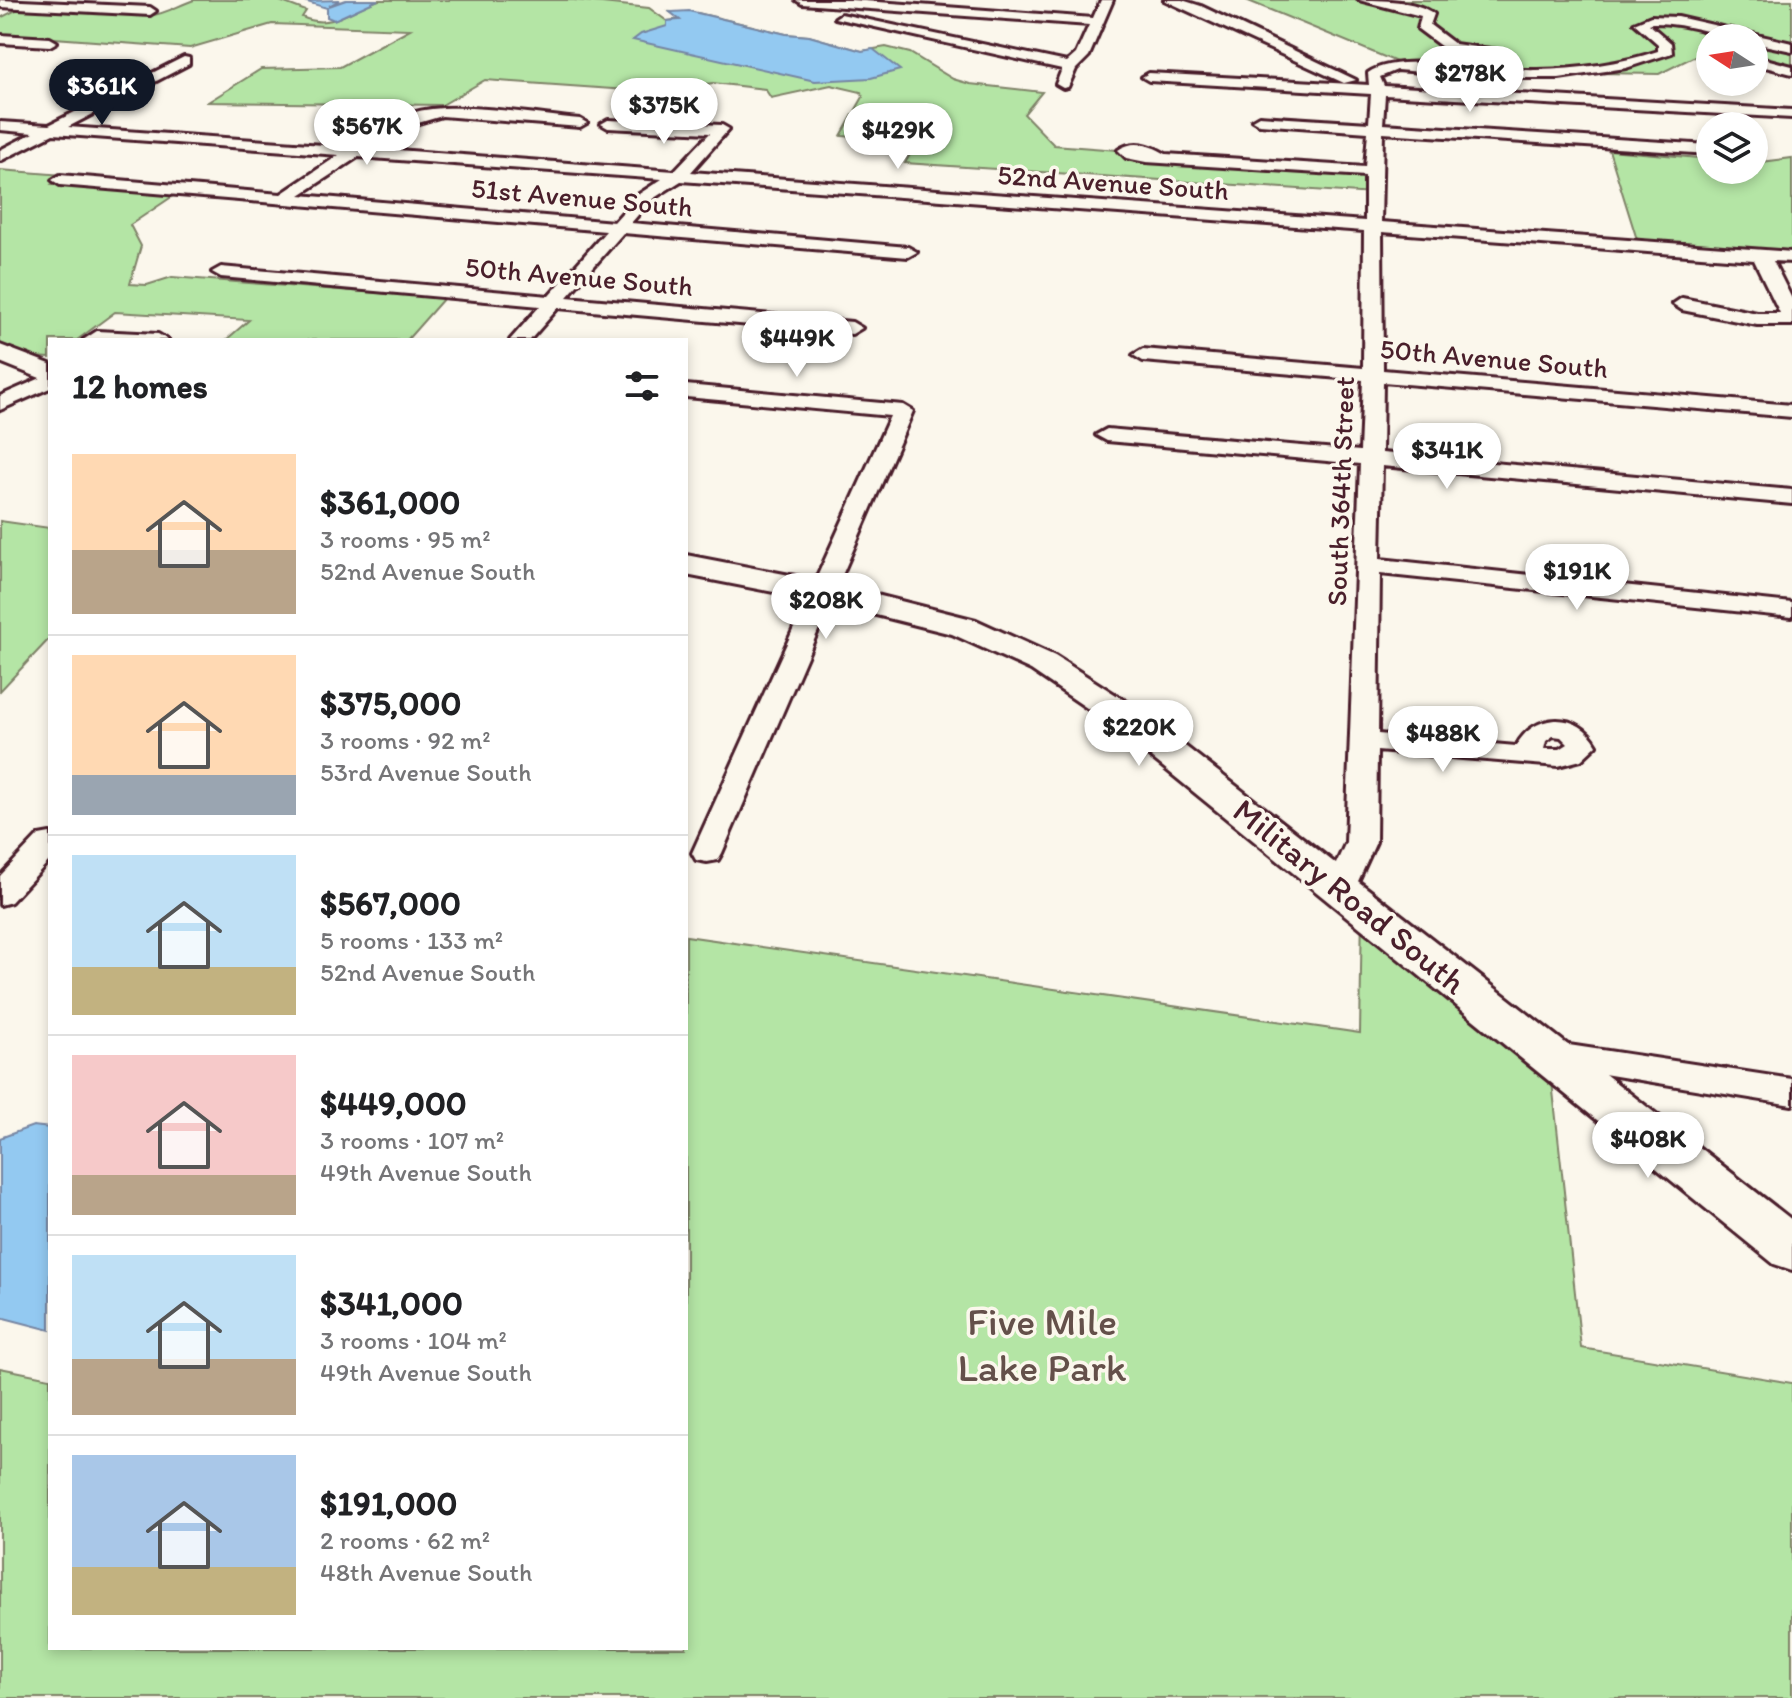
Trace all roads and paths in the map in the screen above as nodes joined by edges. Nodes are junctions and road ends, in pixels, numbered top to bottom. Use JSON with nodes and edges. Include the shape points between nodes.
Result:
{"nodes":[{"id":1,"x":802,"y":0,"type":"edge"},
{"id":2,"x":1107,"y":0,"type":"edge"},
{"id":3,"x":1170,"y":0,"type":"edge"},
{"id":4,"x":1365,"y":0,"type":"edge"},
{"id":5,"x":836,"y":1,"type":"edge"},
{"id":6,"x":23,"y":2,"type":"edge"},
{"id":7,"x":0,"y":3,"type":"edge"},
{"id":8,"x":150,"y":11,"type":"dead end"},
{"id":9,"x":1096,"y":22,"type":"junction"},
{"id":10,"x":1696,"y":26,"type":"edge"},
{"id":11,"x":0,"y":39,"type":"edge"},
{"id":12,"x":50,"y":42,"type":"dead end"},
{"id":13,"x":1768,"y":42,"type":"edge"},
{"id":14,"x":1792,"y":47,"type":"edge"},
{"id":15,"x":1594,"y":54,"type":"dead end"},
{"id":16,"x":1509,"y":55,"type":"dead end"},
{"id":17,"x":1654,"y":57,"type":"junction"},
{"id":18,"x":184,"y":61,"type":"dead end"},
{"id":19,"x":1768,"y":64,"type":"edge"},
{"id":20,"x":1070,"y":67,"type":"junction"},
{"id":21,"x":1792,"y":70,"type":"edge"},
{"id":22,"x":1149,"y":77,"type":"dead end"},
{"id":23,"x":1062,"y":86,"type":"dead end"},
{"id":24,"x":1378,"y":90,"type":"junction"},
{"id":25,"x":1792,"y":114,"type":"edge"},
{"id":26,"x":1259,"y":120,"type":"dead end"},
{"id":27,"x":580,"y":123,"type":"dead end"},
{"id":28,"x":608,"y":124,"type":"dead end"},
{"id":29,"x":0,"y":126,"type":"edge"},
{"id":30,"x":1375,"y":128,"type":"junction"},
{"id":31,"x":48,"y":130,"type":"junction"},
{"id":32,"x":1696,"y":149,"type":"edge"},
{"id":33,"x":355,"y":151,"type":"junction"},
{"id":34,"x":0,"y":156,"type":"edge"},
{"id":35,"x":1162,"y":158,"type":"dead end"},
{"id":36,"x":1373,"y":172,"type":"junction"},
{"id":37,"x":679,"y":175,"type":"junction"},
{"id":38,"x":60,"y":180,"type":"dead end"},
{"id":39,"x":284,"y":199,"type":"junction"},
{"id":40,"x":1373,"y":227,"type":"junction"},
{"id":41,"x":619,"y":228,"type":"junction"},
{"id":42,"x":908,"y":252,"type":"dead end"},
{"id":43,"x":1761,"y":255,"type":"junction"},
{"id":44,"x":1792,"y":257,"type":"edge"},
{"id":45,"x":221,"y":272,"type":"dead end"},
{"id":46,"x":554,"y":302,"type":"junction"},
{"id":47,"x":1682,"y":304,"type":"dead end"},
{"id":48,"x":1792,"y":318,"type":"edge"},
{"id":49,"x":852,"y":328,"type":"dead end"},
{"id":50,"x":522,"y":338,"type":"edge"},
{"id":51,"x":0,"y":353,"type":"edge"},
{"id":52,"x":1143,"y":355,"type":"dead end"},
{"id":53,"x":48,"y":374,"type":"edge"},
{"id":54,"x":48,"y":375,"type":"edge"},
{"id":55,"x":1373,"y":376,"type":"junction"},
{"id":56,"x":688,"y":391,"type":"edge"},
{"id":57,"x":0,"y":404,"type":"edge"},
{"id":58,"x":1792,"y":411,"type":"edge"},
{"id":59,"x":1107,"y":435,"type":"dead end"},
{"id":60,"x":1369,"y":461,"type":"junction"},
{"id":61,"x":1792,"y":497,"type":"edge"},
{"id":62,"x":688,"y":565,"type":"edge"},
{"id":63,"x":1368,"y":565,"type":"junction"},
{"id":64,"x":821,"y":591,"type":"junction"},
{"id":65,"x":1792,"y":610,"type":"edge"},
{"id":66,"x":1362,"y":741,"type":"junction"},
{"id":67,"x":1529,"y":755,"type":"dead end"},
{"id":68,"x":48,"y":844,"type":"edge"},
{"id":69,"x":707,"y":853,"type":"dead end"},
{"id":70,"x":1339,"y":890,"type":"junction"},
{"id":71,"x":0,"y":895,"type":"edge"},
{"id":72,"x":1549,"y":1054,"type":"junction"},
{"id":73,"x":1792,"y":1092,"type":"edge"},
{"id":74,"x":1792,"y":1249,"type":"edge"}],
"edges":[{"from":1,"to":5,"type":"street"},
{"from":2,"to":9,"type":"street"},
{"from":3,"to":24,"type":"street"},
{"from":4,"to":16,"type":"street","via":[[1428,14],[1423,26],[1451,47]]},
{"from":5,"to":9,"type":"street"},
{"from":5,"to":20,"type":"street","via":[[824,14]]},
{"from":6,"to":7,"type":"street"},
{"from":6,"to":8,"type":"street"},
{"from":9,"to":20,"type":"street","via":[[1082,56]]},
{"from":10,"to":17,"type":"street","via":[[1670,20],[1639,23],[1671,42],[1665,53]]},
{"from":11,"to":12,"type":"street"},
{"from":13,"to":14,"type":"street"},
{"from":15,"to":17,"type":"street"},
{"from":17,"to":24,"type":"street","via":[[1512,74],[1388,67],[1373,76]]},
{"from":18,"to":31,"type":"street"},
{"from":19,"to":21,"type":"street"},
{"from":20,"to":23,"type":"street"},
{"from":22,"to":24,"type":"street"},
{"from":24,"to":25,"type":"street"},
{"from":24,"to":30,"type":"street","name":"South 364th Street"},
{"from":26,"to":30,"type":"street"},
{"from":27,"to":33,"type":"street","via":[[442,112],[396,125]]},
{"from":28,"to":37,"type":"street","via":[[722,129]]},
{"from":29,"to":31,"type":"street","name":"52nd Avenue South"},
{"from":30,"to":32,"type":"street"},
{"from":30,"to":36,"type":"street","name":"South 364th Street"},
{"from":31,"to":33,"type":"street","name":"52nd Avenue South"},
{"from":31,"to":34,"type":"street"},
{"from":33,"to":37,"type":"street","name":"52nd Avenue South"},
{"from":33,"to":39,"type":"street"},
{"from":35,"to":36,"type":"street"},
{"from":36,"to":40,"type":"street","name":"South 364th Street"},
{"from":37,"to":40,"type":"street","name":"52nd Avenue South"},
{"from":37,"to":41,"type":"street","via":[[645,197]]},
{"from":38,"to":39,"type":"street","name":"51st Avenue South"},
{"from":39,"to":41,"type":"street","name":"51st Avenue South"},
{"from":40,"to":43,"type":"street","name":"52nd Avenue South"},
{"from":40,"to":55,"type":"street","name":"South 364th Street"},
{"from":41,"to":42,"type":"street","name":"51st Avenue South"},
{"from":41,"to":46,"type":"street"},
{"from":43,"to":44,"type":"street","name":"52nd Avenue South"},
{"from":43,"to":48,"type":"street"},
{"from":45,"to":46,"type":"street","name":"50th Avenue South"},
{"from":46,"to":49,"type":"street","name":"50th Avenue South"},
{"from":46,"to":50,"type":"street"},
{"from":47,"to":48,"type":"street","via":[[1757,319]]},
{"from":51,"to":53,"type":"main road"},
{"from":52,"to":55,"type":"street","name":"50th Avenue South"},
{"from":54,"to":57,"type":"street"},
{"from":55,"to":58,"type":"street","name":"50th Avenue South"},
{"from":55,"to":60,"type":"street","name":"South 364th Street"},
{"from":56,"to":64,"type":"street","via":[[903,411]]},
{"from":59,"to":60,"type":"street"},
{"from":60,"to":61,"type":"street"},
{"from":60,"to":63,"type":"street","name":"South 364th Street"},
{"from":62,"to":64,"type":"main road","name":"Military Road South"},
{"from":63,"to":65,"type":"street"},
{"from":63,"to":66,"type":"street","name":"South 364th Street"},
{"from":64,"to":69,"type":"street"},
{"from":64,"to":70,"type":"main road","name":"Military Road South","via":[[964,627],[1043,663],[1122,715]]},
{"from":66,"to":67,"type":"street"},
{"from":66,"to":70,"type":"street","name":"South 364th Street","via":[[1361,842]]},
{"from":68,"to":71,"type":"street"},
{"from":70,"to":72,"type":"main road","name":"Military Road South"},
{"from":72,"to":73,"type":"street"},
{"from":72,"to":74,"type":"main road","name":"Military Road South"}]}
